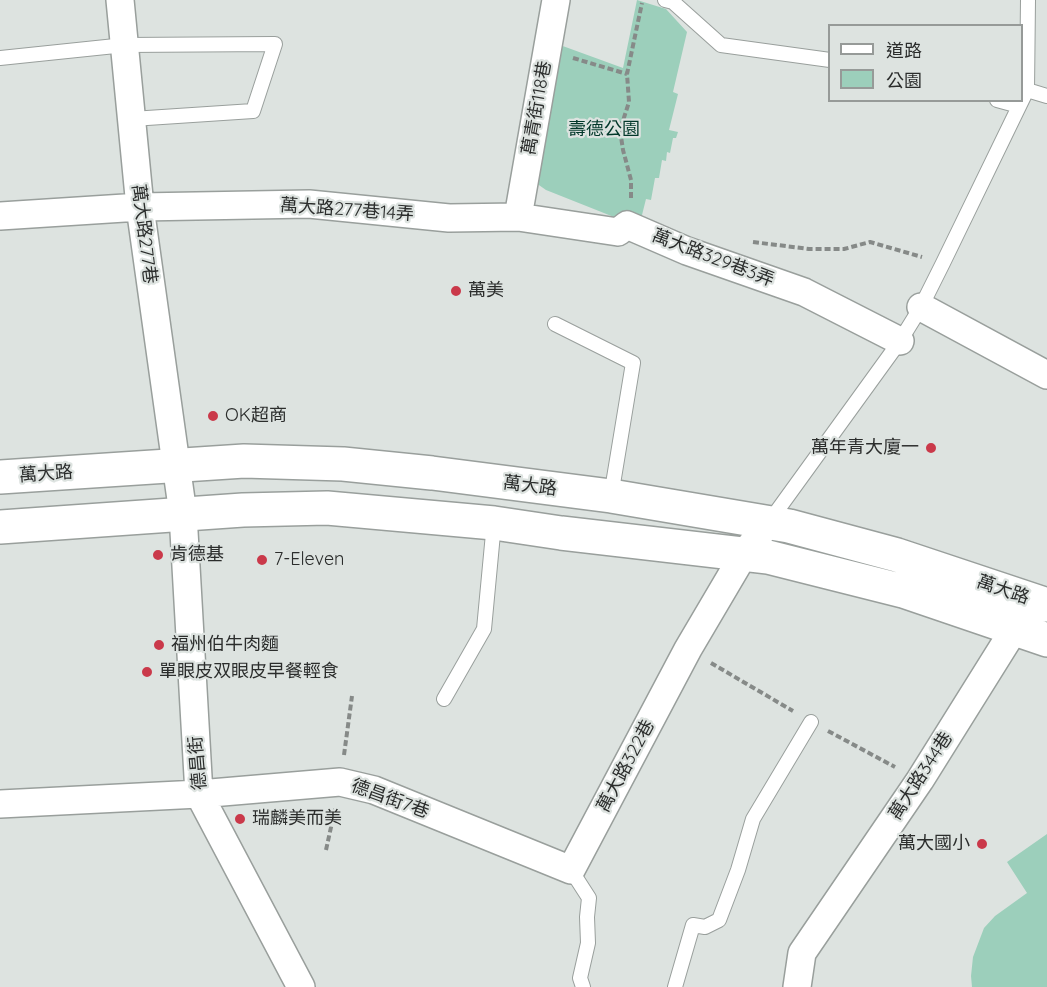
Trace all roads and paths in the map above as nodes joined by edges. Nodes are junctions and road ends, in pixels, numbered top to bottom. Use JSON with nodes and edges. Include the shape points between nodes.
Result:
{"nodes":[{"id":1,"x":120,"y":0,"type":"edge"},
{"id":2,"x":556,"y":0,"type":"edge"},
{"id":3,"x":643,"y":0,"type":"edge"},
{"id":4,"x":666,"y":0,"type":"edge"},
{"id":5,"x":1028,"y":0,"type":"edge"},
{"id":6,"x":124,"y":45,"type":"junction"},
{"id":7,"x":547,"y":50,"type":"junction"},
{"id":8,"x":0,"y":58,"type":"edge"},
{"id":9,"x":828,"y":60,"type":"edge"},
{"id":10,"x":627,"y":74,"type":"junction"},
{"id":11,"x":1027,"y":90,"type":"junction"},
{"id":12,"x":1047,"y":96,"type":"edge"},
{"id":13,"x":1023,"y":98,"type":"edge"},
{"id":14,"x":1005,"y":102,"type":"edge"},
{"id":15,"x":1021,"y":102,"type":"edge"},
{"id":16,"x":1019,"y":106,"type":"junction"},
{"id":17,"x":132,"y":119,"type":"junction"},
{"id":18,"x":140,"y":207,"type":"junction"},
{"id":19,"x":0,"y":216,"type":"edge"},
{"id":20,"x":518,"y":217,"type":"junction"},
{"id":21,"x":627,"y":225,"type":"junction"},
{"id":22,"x":742,"y":240,"type":"dead end"},
{"id":23,"x":943,"y":262,"type":"junction"},
{"id":24,"x":921,"y":307,"type":"junction"},
{"id":25,"x":555,"y":324,"type":"dead end"},
{"id":26,"x":900,"y":340,"type":"junction"},
{"id":27,"x":1047,"y":375,"type":"edge"},
{"id":28,"x":176,"y":466,"type":"junction"},
{"id":29,"x":0,"y":477,"type":"edge"},
{"id":30,"x":611,"y":496,"type":"junction"},
{"id":31,"x":183,"y":514,"type":"junction"},
{"id":32,"x":769,"y":522,"type":"junction"},
{"id":33,"x":494,"y":523,"type":"junction"},
{"id":34,"x":0,"y":527,"type":"edge"},
{"id":35,"x":744,"y":554,"type":"junction"},
{"id":36,"x":1047,"y":605,"type":"edge"},
{"id":37,"x":1015,"y":628,"type":"junction"},
{"id":38,"x":1047,"y":640,"type":"edge"},
{"id":39,"x":352,"y":696,"type":"dead end"},
{"id":40,"x":444,"y":699,"type":"dead end"},
{"id":41,"x":811,"y":722,"type":"dead end"},
{"id":42,"x":340,"y":782,"type":"junction"},
{"id":43,"x":199,"y":794,"type":"junction"},
{"id":44,"x":0,"y":804,"type":"edge"},
{"id":45,"x":326,"y":850,"type":"dead end"},
{"id":46,"x":571,"y":870,"type":"junction"},
{"id":47,"x":301,"y":987,"type":"edge"},
{"id":48,"x":584,"y":987,"type":"edge"},
{"id":49,"x":675,"y":987,"type":"edge"},
{"id":50,"x":798,"y":987,"type":"edge"}],
"edges":[{"from":1,"to":6,"type":"street","name":"萬大路277巷"},
{"from":2,"to":7,"type":"street","name":"萬青街118巷"},
{"from":3,"to":10,"type":"path"},
{"from":4,"to":9,"type":"lane","via":[[722,45]]},
{"from":5,"to":11,"type":"lane"},
{"from":6,"to":8,"type":"lane"},
{"from":6,"to":17,"type":"street","name":"萬大路277巷"},
{"from":6,"to":17,"type":"lane","via":[[275,44],[254,111]]},
{"from":7,"to":10,"type":"path"},
{"from":7,"to":20,"type":"street","name":"萬青街118巷"},
{"from":10,"to":21,"type":"path","via":[[629,102],[620,130],[631,180]]},
{"from":11,"to":12,"type":"lane"},
{"from":11,"to":13,"type":"lane"},
{"from":14,"to":16,"type":"lane"},
{"from":15,"to":16,"type":"lane"},
{"from":16,"to":23,"type":"lane"},
{"from":17,"to":18,"type":"street","name":"萬大路277巷"},
{"from":18,"to":19,"type":"street","name":"萬大路277巷14弄"},
{"from":18,"to":20,"type":"street","name":"萬大路277巷14弄","via":[[309,204],[448,218]]},
{"from":18,"to":28,"type":"street","name":"萬大路277巷"},
{"from":20,"to":21,"type":"street","via":[[618,232]]},
{"from":21,"to":26,"type":"street","name":"萬大路329巷3弄","via":[[804,292]]},
{"from":22,"to":23,"type":"path","via":[[809,249],[844,249],[870,242]]},
{"from":23,"to":24,"type":"lane"},
{"from":24,"to":26,"type":"lane"},
{"from":24,"to":27,"type":"street"},
{"from":25,"to":30,"type":"lane","via":[[633,363]]},
{"from":26,"to":32,"type":"lane"},
{"from":28,"to":29,"type":"main road","name":"萬大路"},
{"from":28,"to":30,"type":"main road","name":"萬大路","via":[[244,461],[343,464]]},
{"from":28,"to":31,"type":"street","name":"萬大路277巷"},
{"from":30,"to":32,"type":"main road","name":"萬大路"},
{"from":31,"to":33,"type":"main road","name":"萬大路","via":[[327,508]]},
{"from":31,"to":34,"type":"main road","name":"萬大路"},
{"from":31,"to":43,"type":"street","name":"德昌街"},
{"from":32,"to":35,"type":"street","name":"萬大路322巷"},
{"from":32,"to":36,"type":"main road","name":"萬大路","via":[[897,555]]},
{"from":33,"to":35,"type":"main road","name":"萬大路"},
{"from":33,"to":40,"type":"lane","via":[[484,629]]},
{"from":35,"to":37,"type":"main road","name":"萬大路","via":[[903,591]]},
{"from":35,"to":46,"type":"street","name":"萬大路322巷","via":[[688,649]]},
{"from":37,"to":38,"type":"main road","name":"萬大路"},
{"from":37,"to":50,"type":"street","name":"萬大路344巷","via":[[920,780],[802,953]]},
{"from":39,"to":42,"type":"path"},
{"from":41,"to":49,"type":"lane","via":[[753,819],[719,920],[705,927],[693,925]]},
{"from":42,"to":43,"type":"street","name":"德昌街7巷"},
{"from":42,"to":45,"type":"path"},
{"from":42,"to":46,"type":"street","name":"德昌街7巷","via":[[374,790]]},
{"from":43,"to":44,"type":"street","name":"德昌街7巷"},
{"from":43,"to":47,"type":"street","name":"德昌街"},
{"from":46,"to":48,"type":"lane","via":[[590,898],[588,943],[580,978]]}]}
